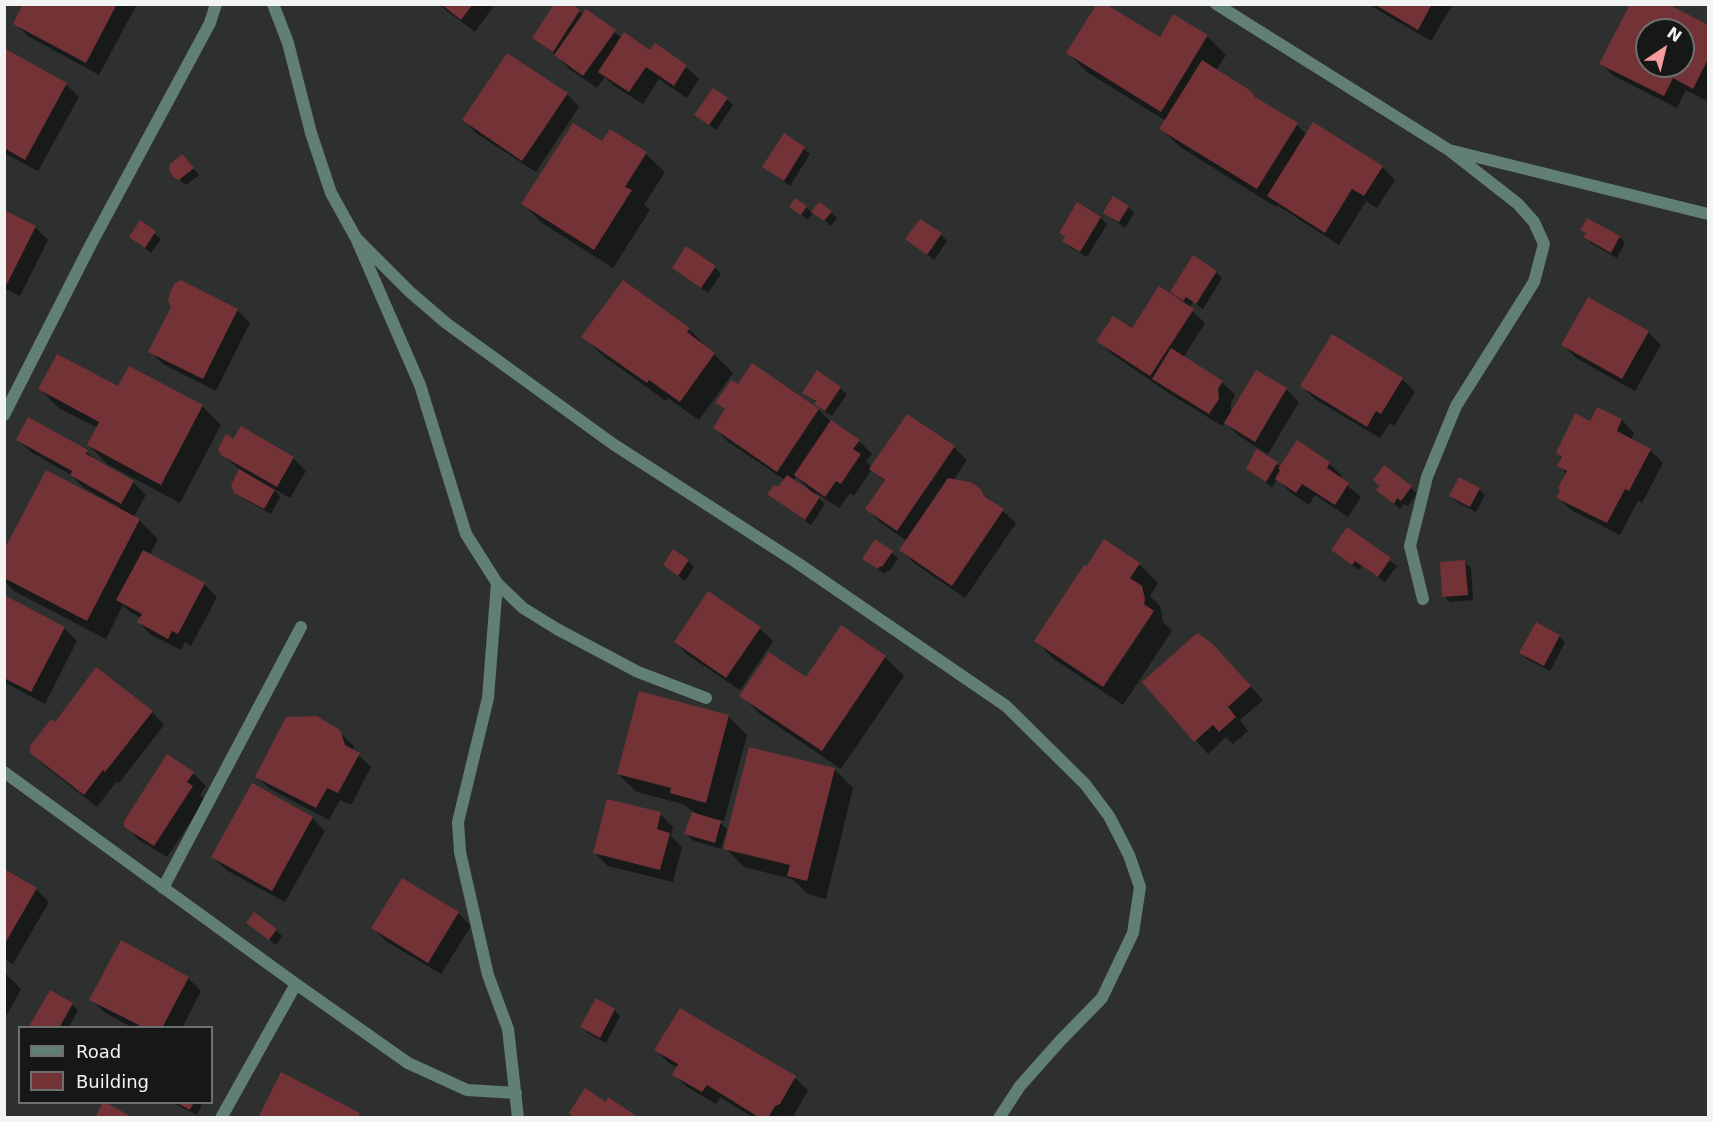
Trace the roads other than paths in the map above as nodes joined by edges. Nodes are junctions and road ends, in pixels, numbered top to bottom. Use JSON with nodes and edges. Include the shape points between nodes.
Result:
{"nodes":[{"id":1,"x":216,"y":4,"type":"edge"},
{"id":2,"x":273,"y":4,"type":"edge"},
{"id":3,"x":1216,"y":4,"type":"edge"},
{"id":4,"x":1449,"y":150,"type":"junction"},
{"id":5,"x":1708,"y":214,"type":"edge"},
{"id":6,"x":356,"y":238,"type":"junction"},
{"id":7,"x":4,"y":415,"type":"edge"},
{"id":8,"x":497,"y":583,"type":"junction"},
{"id":9,"x":1423,"y":598,"type":"dead end"},
{"id":10,"x":301,"y":627,"type":"dead end"},
{"id":11,"x":706,"y":698,"type":"dead end"},
{"id":12,"x":4,"y":772,"type":"edge"},
{"id":13,"x":164,"y":888,"type":"junction"},
{"id":14,"x":296,"y":984,"type":"junction"},
{"id":15,"x":516,"y":1093,"type":"junction"},
{"id":16,"x":221,"y":1118,"type":"edge"},
{"id":17,"x":518,"y":1118,"type":"edge"},
{"id":18,"x":999,"y":1118,"type":"edge"}],
"edges":[{"from":1,"to":7,"type":"street","via":[[210,23]]},
{"from":2,"to":6,"type":"street","via":[[331,193]]},
{"from":3,"to":4,"type":"street"},
{"from":4,"to":5,"type":"street"},
{"from":4,"to":9,"type":"street","via":[[1518,204],[1534,222],[1544,244],[1534,282],[1456,406],[1427,477],[1410,546]]},
{"from":6,"to":8,"type":"street","via":[[420,386],[466,534]]},
{"from":6,"to":18,"type":"street","via":[[446,322],[613,444],[796,562],[1005,706],[1085,784],[1103,808],[1129,855],[1140,887],[1133,933],[1102,998],[1020,1086]]},
{"from":8,"to":11,"type":"street","via":[[523,608],[557,628],[638,672]]},
{"from":8,"to":15,"type":"street","via":[[488,698],[458,822],[460,852],[488,975],[508,1029]]},
{"from":10,"to":13,"type":"street"},
{"from":12,"to":13,"type":"street"},
{"from":13,"to":14,"type":"street"},
{"from":14,"to":15,"type":"street","via":[[408,1063],[467,1090]]},
{"from":14,"to":16,"type":"street"},
{"from":15,"to":17,"type":"street"}]}
